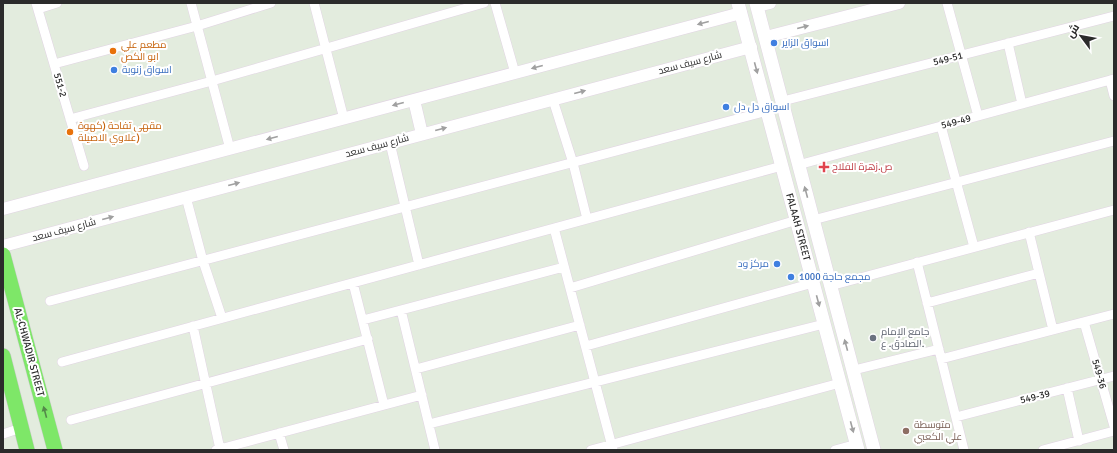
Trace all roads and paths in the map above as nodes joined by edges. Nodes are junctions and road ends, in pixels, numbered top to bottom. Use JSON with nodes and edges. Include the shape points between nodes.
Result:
{"nodes":[{"id":1,"x":57,"y":3,"type":"edge"},
{"id":2,"x":191,"y":3,"type":"edge"},
{"id":3,"x":271,"y":3,"type":"edge"},
{"id":4,"x":314,"y":3,"type":"edge"},
{"id":5,"x":484,"y":3,"type":"edge"},
{"id":6,"x":495,"y":3,"type":"edge"},
{"id":7,"x":770,"y":3,"type":"edge"},
{"id":8,"x":899,"y":3,"type":"edge"},
{"id":9,"x":947,"y":3,"type":"edge"},
{"id":10,"x":756,"y":5,"type":"edge"},
{"id":11,"x":37,"y":6,"type":"edge"},
{"id":12,"x":740,"y":8,"type":"edge"},
{"id":13,"x":1114,"y":16,"type":"edge"},
{"id":14,"x":197,"y":26,"type":"junction"},
{"id":15,"x":766,"y":37,"type":"junction"},
{"id":16,"x":1008,"y":43,"type":"junction"},
{"id":17,"x":751,"y":47,"type":"junction"},
{"id":18,"x":326,"y":49,"type":"junction"},
{"id":19,"x":962,"y":55,"type":"junction"},
{"id":20,"x":54,"y":64,"type":"junction"},
{"id":21,"x":515,"y":73,"type":"junction"},
{"id":22,"x":1112,"y":80,"type":"edge"},
{"id":23,"x":212,"y":81,"type":"junction"},
{"id":24,"x":1114,"y":96,"type":"edge"},
{"id":25,"x":414,"y":100,"type":"junction"},
{"id":26,"x":553,"y":100,"type":"junction"},
{"id":27,"x":783,"y":101,"type":"junction"},
{"id":28,"x":1022,"y":104,"type":"junction"},
{"id":29,"x":767,"y":111,"type":"junction"},
{"id":30,"x":978,"y":116,"type":"junction"},
{"id":31,"x":70,"y":119,"type":"junction"},
{"id":32,"x":344,"y":119,"type":"junction"},
{"id":33,"x":941,"y":126,"type":"junction"},
{"id":34,"x":422,"y":134,"type":"junction"},
{"id":35,"x":1114,"y":141,"type":"edge"},
{"id":36,"x":390,"y":143,"type":"junction"},
{"id":37,"x":230,"y":149,"type":"junction"},
{"id":38,"x":573,"y":163,"type":"junction"},
{"id":39,"x":798,"y":165,"type":"junction"},
{"id":40,"x":84,"y":166,"type":"dead end"},
{"id":41,"x":782,"y":166,"type":"junction"},
{"id":42,"x":956,"y":182,"type":"junction"},
{"id":43,"x":186,"y":197,"type":"junction"},
{"id":44,"x":405,"y":207,"type":"junction"},
{"id":45,"x":3,"y":209,"type":"edge"},
{"id":46,"x":1114,"y":210,"type":"edge"},
{"id":47,"x":587,"y":219,"type":"junction"},
{"id":48,"x":796,"y":220,"type":"junction"},
{"id":49,"x":814,"y":220,"type":"junction"},
{"id":50,"x":554,"y":228,"type":"junction"},
{"id":51,"x":1029,"y":232,"type":"junction"},
{"id":52,"x":3,"y":246,"type":"edge"},
{"id":53,"x":974,"y":247,"type":"junction"},
{"id":54,"x":3,"y":255,"type":"edge"},
{"id":55,"x":203,"y":261,"type":"junction"},
{"id":56,"x":917,"y":262,"type":"junction"},
{"id":57,"x":419,"y":264,"type":"junction"},
{"id":58,"x":564,"y":267,"type":"junction"},
{"id":59,"x":1039,"y":273,"type":"junction"},
{"id":60,"x":353,"y":283,"type":"junction"},
{"id":61,"x":813,"y":283,"type":"junction"},
{"id":62,"x":830,"y":286,"type":"junction"},
{"id":63,"x":570,"y":288,"type":"junction"},
{"id":64,"x":50,"y":301,"type":"dead end"},
{"id":65,"x":927,"y":303,"type":"junction"},
{"id":66,"x":402,"y":310,"type":"junction"},
{"id":67,"x":1114,"y":314,"type":"edge"},
{"id":68,"x":222,"y":318,"type":"junction"},
{"id":69,"x":363,"y":320,"type":"junction"},
{"id":70,"x":1084,"y":322,"type":"junction"},
{"id":71,"x":824,"y":324,"type":"junction"},
{"id":72,"x":580,"y":325,"type":"junction"},
{"id":73,"x":193,"y":326,"type":"junction"},
{"id":74,"x":1053,"y":330,"type":"junction"},
{"id":75,"x":368,"y":339,"type":"junction"},
{"id":76,"x":586,"y":346,"type":"junction"},
{"id":77,"x":939,"y":349,"type":"junction"},
{"id":78,"x":3,"y":356,"type":"edge"},
{"id":79,"x":941,"y":359,"type":"junction"},
{"id":80,"x":62,"y":362,"type":"dead end"},
{"id":81,"x":416,"y":369,"type":"junction"},
{"id":82,"x":854,"y":370,"type":"junction"},
{"id":83,"x":1114,"y":376,"type":"edge"},
{"id":84,"x":6,"y":378,"type":"edge"},
{"id":85,"x":1101,"y":380,"type":"junction"},
{"id":86,"x":595,"y":382,"type":"junction"},
{"id":87,"x":840,"y":383,"type":"junction"},
{"id":88,"x":205,"y":384,"type":"junction"},
{"id":89,"x":1067,"y":388,"type":"junction"},
{"id":90,"x":422,"y":395,"type":"junction"},
{"id":91,"x":384,"y":405,"type":"junction"},
{"id":92,"x":956,"y":417,"type":"junction"},
{"id":93,"x":71,"y":420,"type":"dead end"},
{"id":94,"x":429,"y":424,"type":"junction"},
{"id":95,"x":1114,"y":426,"type":"edge"},
{"id":96,"x":21,"y":428,"type":"junction"},
{"id":97,"x":1114,"y":432,"type":"edge"},
{"id":98,"x":280,"y":433,"type":"junction"},
{"id":99,"x":3,"y":434,"type":"edge"},
{"id":100,"x":1079,"y":441,"type":"junction"},
{"id":101,"x":613,"y":447,"type":"edge"},
{"id":102,"x":857,"y":447,"type":"edge"},
{"id":103,"x":218,"y":449,"type":"edge"},
{"id":104,"x":27,"y":450,"type":"edge"},
{"id":105,"x":55,"y":450,"type":"edge"},
{"id":106,"x":284,"y":450,"type":"edge"},
{"id":107,"x":435,"y":450,"type":"edge"},
{"id":108,"x":591,"y":450,"type":"edge"},
{"id":109,"x":835,"y":450,"type":"edge"},
{"id":110,"x":874,"y":450,"type":"edge"},
{"id":111,"x":964,"y":450,"type":"edge"},
{"id":112,"x":1043,"y":450,"type":"edge"}],
"edges":[{"from":1,"to":11,"type":"street"},
{"from":2,"to":14,"type":"street"},
{"from":3,"to":14,"type":"street"},
{"from":4,"to":18,"type":"street"},
{"from":5,"to":18,"type":"street"},
{"from":6,"to":21,"type":"street"},
{"from":7,"to":10,"type":"street"},
{"from":15,"to":8,"type":"street","one_way":true},
{"from":9,"to":19,"type":"street"},
{"from":10,"to":15,"type":"main road","name":"FALAAH STREET"},
{"from":11,"to":20,"type":"street","name":"551-2"},
{"from":12,"to":17,"type":"main road","name":"FALAAH STREET"},
{"from":12,"to":21,"type":"street","one_way":true},
{"from":13,"to":16,"type":"street","name":"549-51"},
{"from":14,"to":20,"type":"street"},
{"from":14,"to":23,"type":"street"},
{"from":15,"to":27,"type":"main road","name":"FALAAH STREET"},
{"from":16,"to":19,"type":"street","name":"549-51"},
{"from":16,"to":28,"type":"street"},
{"from":26,"to":17,"type":"street","name":"شارع سيف سعد","one_way":true},
{"from":17,"to":29,"type":"main road","name":"FALAAH STREET","one_way":true},
{"from":18,"to":23,"type":"street"},
{"from":18,"to":32,"type":"street"},
{"from":19,"to":27,"type":"street","name":"549-51"},
{"from":19,"to":30,"type":"street"},
{"from":20,"to":31,"type":"street","name":"551-2"},
{"from":21,"to":25,"type":"street"},
{"from":22,"to":24,"type":"street"},
{"from":22,"to":28,"type":"street","name":"549-49"},
{"from":23,"to":31,"type":"street"},
{"from":23,"to":37,"type":"street"},
{"from":25,"to":32,"type":"street","one_way":true},
{"from":25,"to":34,"type":"street"},
{"from":34,"to":26,"type":"street","name":"شارع سيف سعد","one_way":true},
{"from":26,"to":38,"type":"street"},
{"from":27,"to":39,"type":"main road","name":"FALAAH STREET"},
{"from":28,"to":30,"type":"street","name":"549-49"},
{"from":29,"to":38,"type":"street"},
{"from":29,"to":41,"type":"main road","name":"FALAAH STREET"},
{"from":30,"to":33,"type":"street","name":"549-49"},
{"from":31,"to":40,"type":"street","name":"551-2"},
{"from":32,"to":37,"type":"street","one_way":true},
{"from":33,"to":39,"type":"street","name":"549-49"},
{"from":33,"to":42,"type":"street"},
{"from":34,"to":36,"type":"street","name":"شارع سيف سعد"},
{"from":35,"to":42,"type":"street"},
{"from":43,"to":36,"type":"street","name":"شارع سيف سعد","one_way":true},
{"from":36,"to":44,"type":"street"},
{"from":37,"to":45,"type":"street"},
{"from":38,"to":44,"type":"street"},
{"from":38,"to":47,"type":"street"},
{"from":49,"to":39,"type":"main road","name":"FALAAH STREET","one_way":true},
{"from":41,"to":47,"type":"street"},
{"from":41,"to":48,"type":"main road","name":"FALAAH STREET"},
{"from":42,"to":49,"type":"street"},
{"from":42,"to":53,"type":"street"},
{"from":52,"to":43,"type":"street","name":"شارع سيف سعد","one_way":true},
{"from":43,"to":55,"type":"street"},
{"from":44,"to":55,"type":"street"},
{"from":44,"to":57,"type":"street"},
{"from":46,"to":51,"type":"street"},
{"from":47,"to":50,"type":"street"},
{"from":48,"to":61,"type":"main road","name":"FALAAH STREET"},
{"from":48,"to":63,"type":"street"},
{"from":49,"to":62,"type":"main road","name":"FALAAH STREET"},
{"from":50,"to":57,"type":"street"},
{"from":50,"to":58,"type":"street"},
{"from":51,"to":53,"type":"street"},
{"from":51,"to":59,"type":"street"},
{"from":53,"to":56,"type":"street"},
{"from":105,"to":54,"type":"main road","name":"AL-CHWADIR STREET","one_way":true},
{"from":55,"to":64,"type":"street"},
{"from":55,"to":68,"type":"street"},
{"from":56,"to":62,"type":"street"},
{"from":56,"to":65,"type":"street"},
{"from":57,"to":60,"type":"street"},
{"from":58,"to":63,"type":"street"},
{"from":58,"to":66,"type":"street"},
{"from":59,"to":65,"type":"street"},
{"from":59,"to":74,"type":"street"},
{"from":60,"to":68,"type":"street"},
{"from":60,"to":69,"type":"street"},
{"from":61,"to":71,"type":"main road","name":"FALAAH STREET","one_way":true},
{"from":61,"to":76,"type":"street"},
{"from":82,"to":62,"type":"main road","name":"FALAAH STREET","one_way":true},
{"from":63,"to":72,"type":"street"},
{"from":65,"to":77,"type":"street"},
{"from":66,"to":69,"type":"street"},
{"from":66,"to":81,"type":"street"},
{"from":67,"to":70,"type":"street"},
{"from":68,"to":73,"type":"street"},
{"from":69,"to":75,"type":"street"},
{"from":70,"to":74,"type":"street"},
{"from":70,"to":85,"type":"street","name":"549-36"},
{"from":71,"to":86,"type":"street"},
{"from":71,"to":87,"type":"main road","name":"FALAAH STREET"},
{"from":72,"to":76,"type":"street"},
{"from":72,"to":81,"type":"street"},
{"from":73,"to":80,"type":"street"},
{"from":73,"to":88,"type":"street"},
{"from":74,"to":79,"type":"street"},
{"from":75,"to":88,"type":"street"},
{"from":75,"to":91,"type":"street"},
{"from":76,"to":86,"type":"street"},
{"from":77,"to":79,"type":"street"},
{"from":77,"to":82,"type":"street"},
{"from":78,"to":84,"type":"main road"},
{"from":79,"to":92,"type":"street"},
{"from":81,"to":90,"type":"street"},
{"from":82,"to":110,"type":"main road","name":"FALAAH STREET"},
{"from":83,"to":85,"type":"street","name":"549-39"},
{"from":84,"to":96,"type":"main road"},
{"from":85,"to":89,"type":"street","name":"549-39"},
{"from":85,"to":95,"type":"street","name":"549-36"},
{"from":86,"to":94,"type":"street"},
{"from":86,"to":101,"type":"street"},
{"from":87,"to":101,"type":"street"},
{"from":87,"to":102,"type":"main road","name":"FALAAH STREET","one_way":true},
{"from":88,"to":93,"type":"street"},
{"from":88,"to":103,"type":"street"},
{"from":89,"to":92,"type":"street","name":"549-39"},
{"from":89,"to":100,"type":"street"},
{"from":90,"to":91,"type":"street"},
{"from":90,"to":94,"type":"street"},
{"from":91,"to":98,"type":"street"},
{"from":92,"to":111,"type":"street"},
{"from":94,"to":107,"type":"street"},
{"from":96,"to":99,"type":"street"},
{"from":96,"to":104,"type":"main road"},
{"from":97,"to":100,"type":"street"},
{"from":98,"to":103,"type":"street"},
{"from":98,"to":106,"type":"street"},
{"from":100,"to":112,"type":"street"},
{"from":101,"to":108,"type":"street"},
{"from":102,"to":109,"type":"street"}]}
